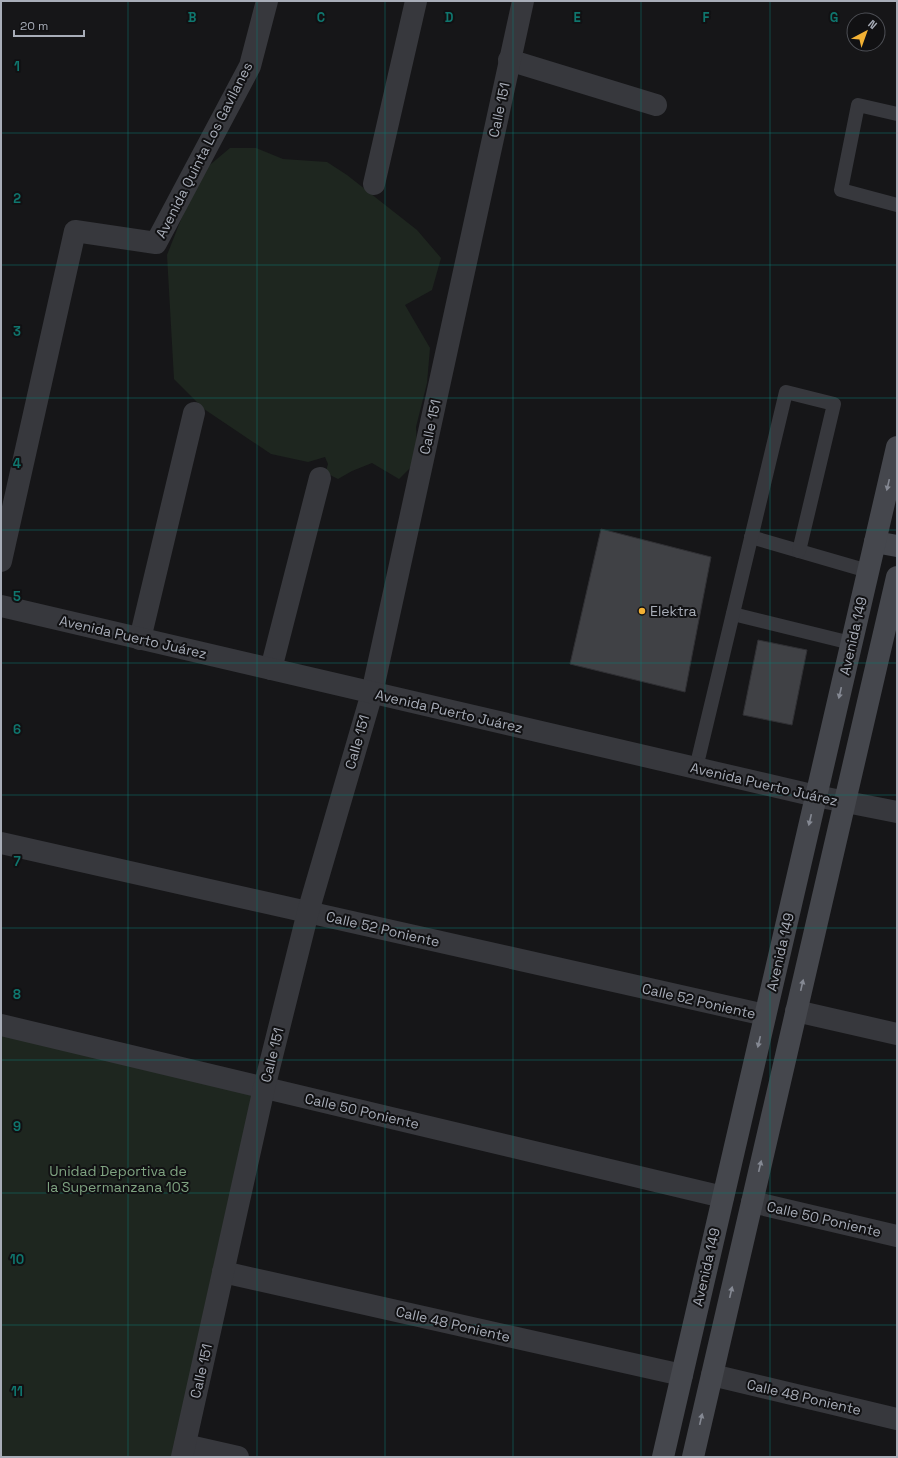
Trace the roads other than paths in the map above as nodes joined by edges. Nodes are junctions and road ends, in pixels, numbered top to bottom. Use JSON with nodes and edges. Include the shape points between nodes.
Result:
{"nodes":[{"id":1,"x":267,"y":1,"type":"edge"},
{"id":2,"x":416,"y":1,"type":"edge"},
{"id":3,"x":523,"y":1,"type":"edge"},
{"id":4,"x":510,"y":60,"type":"junction"},
{"id":5,"x":656,"y":105,"type":"dead end"},
{"id":6,"x":897,"y":114,"type":"edge"},
{"id":7,"x":374,"y":184,"type":"dead end"},
{"id":8,"x":897,"y":205,"type":"edge"},
{"id":9,"x":194,"y":412,"type":"dead end"},
{"id":10,"x":897,"y":447,"type":"edge"},
{"id":11,"x":320,"y":478,"type":"dead end"},
{"id":12,"x":751,"y":537,"type":"junction"},
{"id":13,"x":875,"y":542,"type":"junction"},
{"id":14,"x":897,"y":546,"type":"edge"},
{"id":15,"x":799,"y":551,"type":"junction"},
{"id":16,"x":1,"y":561,"type":"edge"},
{"id":17,"x":868,"y":571,"type":"junction"},
{"id":18,"x":897,"y":577,"type":"edge"},
{"id":19,"x":1,"y":606,"type":"edge"},
{"id":20,"x":733,"y":614,"type":"junction"},
{"id":21,"x":140,"y":639,"type":"junction"},
{"id":22,"x":851,"y":643,"type":"junction"},
{"id":23,"x":271,"y":669,"type":"junction"},
{"id":24,"x":372,"y":693,"type":"junction"},
{"id":25,"x":696,"y":768,"type":"junction"},
{"id":26,"x":816,"y":796,"type":"junction"},
{"id":27,"x":844,"y":803,"type":"junction"},
{"id":28,"x":897,"y":812,"type":"edge"},
{"id":29,"x":1,"y":843,"type":"edge"},
{"id":30,"x":308,"y":912,"type":"junction"},
{"id":31,"x":796,"y":1011,"type":"junction"},
{"id":32,"x":765,"y":1015,"type":"junction"},
{"id":33,"x":1,"y":1025,"type":"edge"},
{"id":34,"x":897,"y":1034,"type":"edge"},
{"id":35,"x":264,"y":1088,"type":"junction"},
{"id":36,"x":723,"y":1197,"type":"junction"},
{"id":37,"x":752,"y":1202,"type":"junction"},
{"id":38,"x":897,"y":1236,"type":"edge"},
{"id":39,"x":224,"y":1272,"type":"junction"},
{"id":40,"x":712,"y":1375,"type":"junction"},
{"id":41,"x":682,"y":1376,"type":"junction"},
{"id":42,"x":897,"y":1419,"type":"edge"},
{"id":43,"x":183,"y":1451,"type":"edge"},
{"id":44,"x":238,"y":1457,"type":"edge"},
{"id":45,"x":663,"y":1457,"type":"edge"},
{"id":46,"x":693,"y":1457,"type":"edge"}],
"edges":[{"from":1,"to":16,"type":"street","name":"Avenida Quinta Los Gavilanes","via":[[250,66],[156,243],[75,231]]},
{"from":2,"to":7,"type":"street"},
{"from":3,"to":4,"type":"street","name":"Calle 151"},
{"from":4,"to":5,"type":"street"},
{"from":4,"to":24,"type":"street","name":"Calle 151"},
{"from":6,"to":8,"type":"lane","via":[[858,105],[841,190]]},
{"from":9,"to":21,"type":"street"},
{"from":10,"to":13,"type":"main road","name":"Avenida 149","one_way":true},
{"from":11,"to":23,"type":"street"},
{"from":12,"to":15,"type":"lane"},
{"from":12,"to":15,"type":"lane","via":[[786,392],[834,404]]},
{"from":12,"to":20,"type":"lane"},
{"from":13,"to":14,"type":"main road"},
{"from":13,"to":17,"type":"main road","name":"Avenida 149"},
{"from":15,"to":17,"type":"lane"},
{"from":17,"to":22,"type":"main road","name":"Avenida 149"},
{"from":18,"to":27,"type":"main road","name":"Avenida 149"},
{"from":19,"to":21,"type":"street","name":"Avenida Puerto Juárez"},
{"from":20,"to":22,"type":"lane"},
{"from":20,"to":25,"type":"lane"},
{"from":21,"to":23,"type":"street","name":"Avenida Puerto Juárez"},
{"from":22,"to":26,"type":"main road","name":"Avenida 149","one_way":true},
{"from":23,"to":24,"type":"street","name":"Avenida Puerto Juárez"},
{"from":24,"to":25,"type":"street","name":"Avenida Puerto Juárez"},
{"from":24,"to":30,"type":"street","name":"Calle 151"},
{"from":25,"to":26,"type":"street","name":"Avenida Puerto Juárez"},
{"from":26,"to":27,"type":"street","name":"Avenida Puerto Juárez"},
{"from":26,"to":32,"type":"main road","name":"Avenida 149","one_way":true},
{"from":27,"to":28,"type":"street","name":"Avenida Puerto Juárez"},
{"from":31,"to":27,"type":"main road","name":"Avenida 149","one_way":true},
{"from":29,"to":30,"type":"street","name":"Calle 52 Poniente"},
{"from":30,"to":32,"type":"street","name":"Calle 52 Poniente"},
{"from":30,"to":35,"type":"street","name":"Calle 151"},
{"from":31,"to":34,"type":"street"},
{"from":37,"to":31,"type":"main road","name":"Avenida 149","one_way":true},
{"from":32,"to":36,"type":"main road","name":"Avenida 149","one_way":true},
{"from":33,"to":35,"type":"street","name":"Calle 50 Poniente"},
{"from":35,"to":36,"type":"street","name":"Calle 50 Poniente"},
{"from":35,"to":39,"type":"street","name":"Calle 151"},
{"from":36,"to":41,"type":"main road","name":"Avenida 149"},
{"from":37,"to":38,"type":"street","name":"Calle 50 Poniente"},
{"from":40,"to":37,"type":"main road","name":"Avenida 149","one_way":true},
{"from":39,"to":41,"type":"street","name":"Calle 48 Poniente"},
{"from":39,"to":43,"type":"street","name":"Calle 151"},
{"from":40,"to":42,"type":"street","name":"Calle 48 Poniente"},
{"from":46,"to":40,"type":"main road","name":"Avenida 149","one_way":true},
{"from":41,"to":45,"type":"main road","name":"Avenida 149"},
{"from":43,"to":44,"type":"street"}]}
